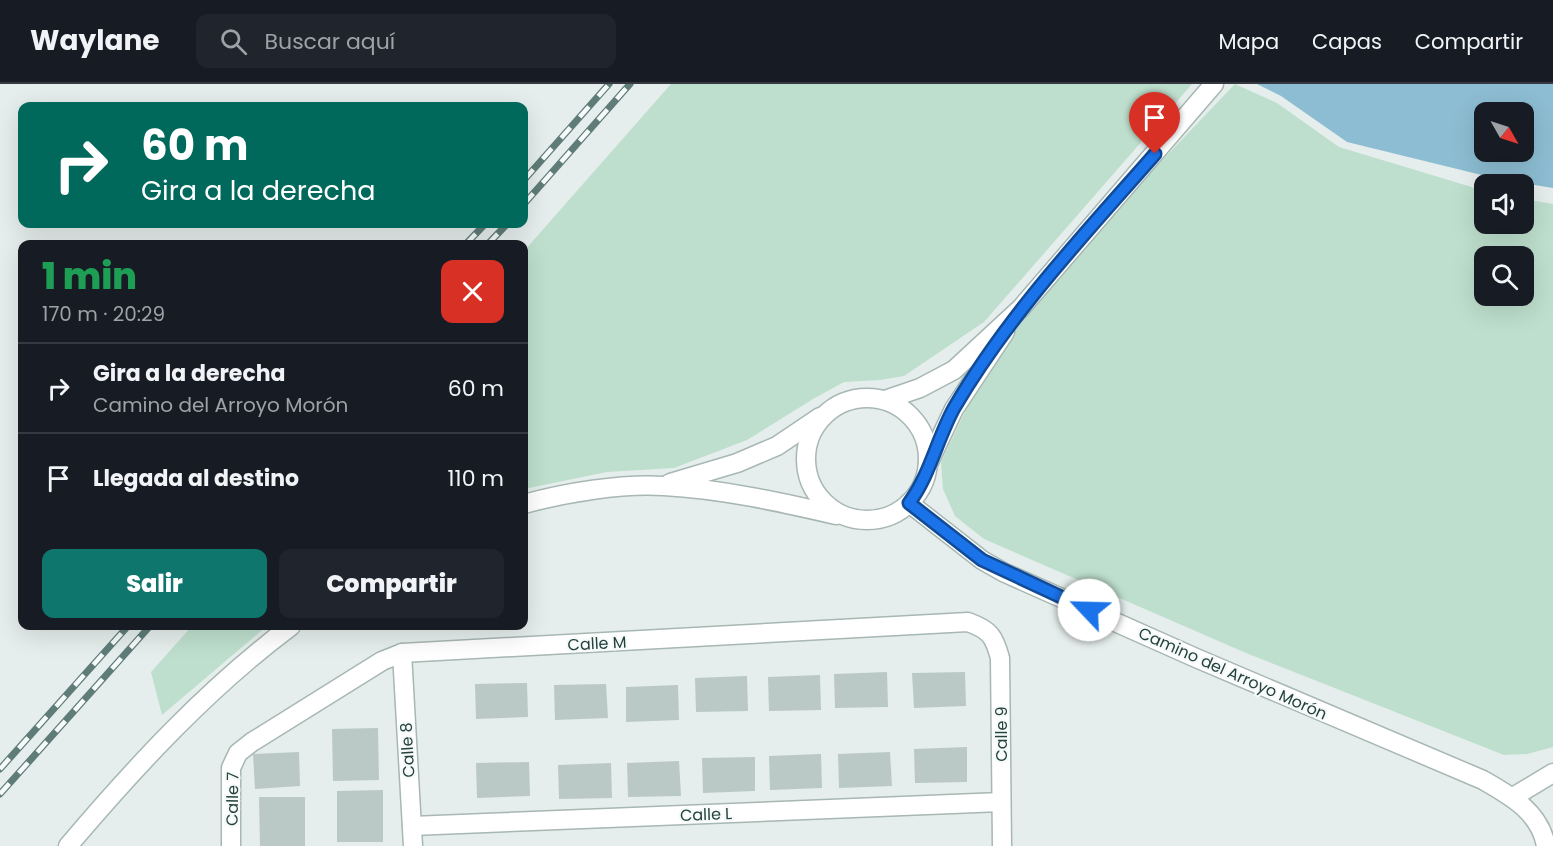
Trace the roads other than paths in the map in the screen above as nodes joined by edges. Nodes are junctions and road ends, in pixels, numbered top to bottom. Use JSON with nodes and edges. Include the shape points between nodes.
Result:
{"nodes":[{"id":1,"x":1214,"y":84,"type":"edge"},
{"id":2,"x":1021,"y":308,"type":"junction"},
{"id":3,"x":885,"y":400,"type":"junction"},
{"id":4,"x":825,"y":413,"type":"junction"},
{"id":5,"x":928,"y":465,"type":"junction"},
{"id":6,"x":663,"y":486,"type":"junction"},
{"id":7,"x":528,"y":503,"type":"edge"},
{"id":8,"x":909,"y":503,"type":"junction"},
{"id":9,"x":856,"y":519,"type":"junction"},
{"id":10,"x":983,"y":627,"type":"joint"},
{"id":11,"x":286,"y":630,"type":"edge"},
{"id":12,"x":402,"y":653,"type":"junction"},
{"id":13,"x":238,"y":753,"type":"joint"},
{"id":14,"x":1553,"y":773,"type":"edge"},
{"id":15,"x":1512,"y":797,"type":"junction"},
{"id":16,"x":1001,"y":802,"type":"junction"},
{"id":17,"x":412,"y":826,"type":"junction"},
{"id":18,"x":68,"y":846,"type":"edge"},
{"id":19,"x":231,"y":846,"type":"edge"},
{"id":20,"x":413,"y":846,"type":"edge"},
{"id":21,"x":1002,"y":846,"type":"edge"},
{"id":22,"x":1546,"y":846,"type":"edge"}],
"edges":[{"from":1,"to":2,"type":"street"},
{"from":2,"to":3,"type":"street","via":[[954,370],[921,388]]},
{"from":2,"to":5,"type":"street","via":[[954,409]]},
{"from":3,"to":4,"type":"street","via":[[864,397],[843,402]]},
{"from":3,"to":5,"type":"street","via":[[904,410],[918,425],[927,444]]},
{"from":4,"to":6,"type":"street","via":[[777,446]]},
{"from":4,"to":9,"type":"street","via":[[813,428],[807,447],[811,485],[837,513]]},
{"from":5,"to":8,"type":"street","via":[[922,486]]},
{"from":6,"to":7,"type":"street","via":[[603,490]]},
{"from":6,"to":9,"type":"street"},
{"from":8,"to":9,"type":"street","via":[[894,514]]},
{"from":8,"to":15,"type":"street","name":"Camino del Arroyo Morón","via":[[1003,572],[1484,780]]},
{"from":10,"to":12,"type":"street","name":"Calle M","via":[[968,622]]},
{"from":10,"to":16,"type":"street","name":"Calle 9","via":[[995,638],[1000,658]]},
{"from":11,"to":18,"type":"street","via":[[248,658],[179,724]]},
{"from":12,"to":13,"type":"street","name":"Calle M","via":[[382,661]]},
{"from":12,"to":17,"type":"street","name":"Calle 8"},
{"from":13,"to":19,"type":"street","name":"Calle 7","via":[[231,768]]},
{"from":14,"to":15,"type":"street"},
{"from":15,"to":22,"type":"street","name":"Camino del Arroyo Morón","via":[[1532,814],[1544,833]]},
{"from":16,"to":17,"type":"street","name":"Calle L"},
{"from":16,"to":21,"type":"street","name":"Calle 9"},
{"from":17,"to":20,"type":"street","name":"Calle 8"}]}
